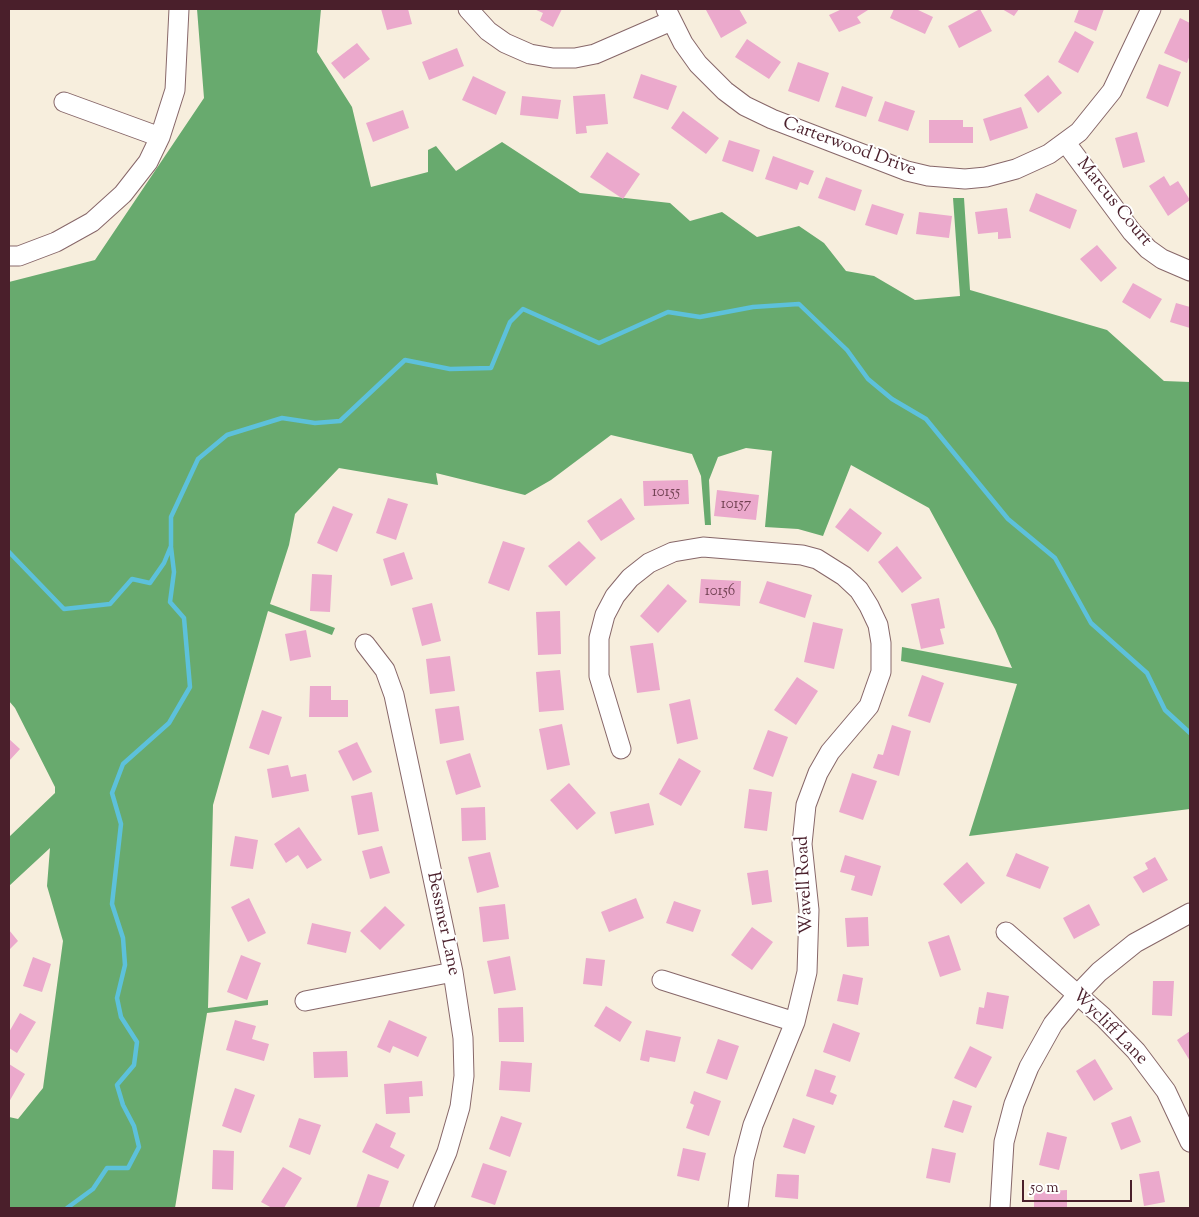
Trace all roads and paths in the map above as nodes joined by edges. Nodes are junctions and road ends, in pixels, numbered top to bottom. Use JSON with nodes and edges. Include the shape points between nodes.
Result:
{"nodes":[{"id":1,"x":179,"y":9,"type":"edge"},
{"id":2,"x":468,"y":9,"type":"edge"},
{"id":3,"x":1150,"y":9,"type":"edge"},
{"id":4,"x":669,"y":15,"type":"edge"},
{"id":5,"x":64,"y":102,"type":"dead end"},
{"id":6,"x":160,"y":137,"type":"junction"},
{"id":7,"x":1066,"y":143,"type":"junction"},
{"id":8,"x":9,"y":256,"type":"edge"},
{"id":9,"x":1190,"y":271,"type":"edge"},
{"id":10,"x":365,"y":644,"type":"dead end"},
{"id":11,"x":621,"y":749,"type":"dead end"},
{"id":12,"x":1190,"y":913,"type":"edge"},
{"id":13,"x":1006,"y":932,"type":"dead end"},
{"id":14,"x":452,"y":972,"type":"junction"},
{"id":15,"x":662,"y":980,"type":"dead end"},
{"id":16,"x":1076,"y":995,"type":"junction"},
{"id":17,"x":305,"y":1001,"type":"dead end"},
{"id":18,"x":795,"y":1022,"type":"junction"},
{"id":19,"x":1190,"y":1142,"type":"edge"},
{"id":20,"x":423,"y":1208,"type":"edge"},
{"id":21,"x":738,"y":1208,"type":"edge"},
{"id":22,"x":1000,"y":1208,"type":"edge"}],
"edges":[{"from":1,"to":6,"type":"street","via":[[174,90]]},
{"from":2,"to":4,"type":"street","via":[[488,31],[505,43],[530,54],[553,58],[595,54]]},
{"from":3,"to":7,"type":"street","name":"Carterwood Drive","via":[[1112,91],[1098,112]]},
{"from":4,"to":7,"type":"street","name":"Carterwood Drive","via":[[683,43],[705,72],[745,106],[772,120],[907,171],[946,178],[986,177],[1016,169]]},
{"from":5,"to":6,"type":"street"},
{"from":6,"to":8,"type":"street","via":[[148,162],[123,194],[92,222],[56,242],[19,256]]},
{"from":7,"to":9,"type":"street","name":"Marcus Court","via":[[1148,249]]},
{"from":10,"to":14,"type":"street","name":"Bessmer Lane","via":[[385,670],[394,695]]},
{"from":11,"to":18,"type":"street","name":"Wavell Road","via":[[599,676],[599,638],[605,615],[615,596],[649,563],[673,552],[703,547],[802,555],[817,559],[844,576],[870,606],[881,643],[881,672],[876,690],[860,720],[836,744],[818,773],[806,804],[802,844],[809,910],[809,949],[804,991]]},
{"from":12,"to":16,"type":"street","via":[[1135,943]]},
{"from":13,"to":16,"type":"street","name":"Wycliff Lane"},
{"from":14,"to":17,"type":"street"},
{"from":14,"to":20,"type":"street","name":"Bessmer Lane","via":[[463,1038],[464,1076],[454,1132]]},
{"from":15,"to":18,"type":"street"},
{"from":16,"to":19,"type":"street","name":"Wycliff Lane","via":[[1150,1068],[1175,1107]]},
{"from":16,"to":22,"type":"street","via":[[1053,1024],[1014,1104],[1004,1142]]},
{"from":18,"to":21,"type":"street","name":"Wavell Road","via":[[753,1125],[744,1159]]}]}
